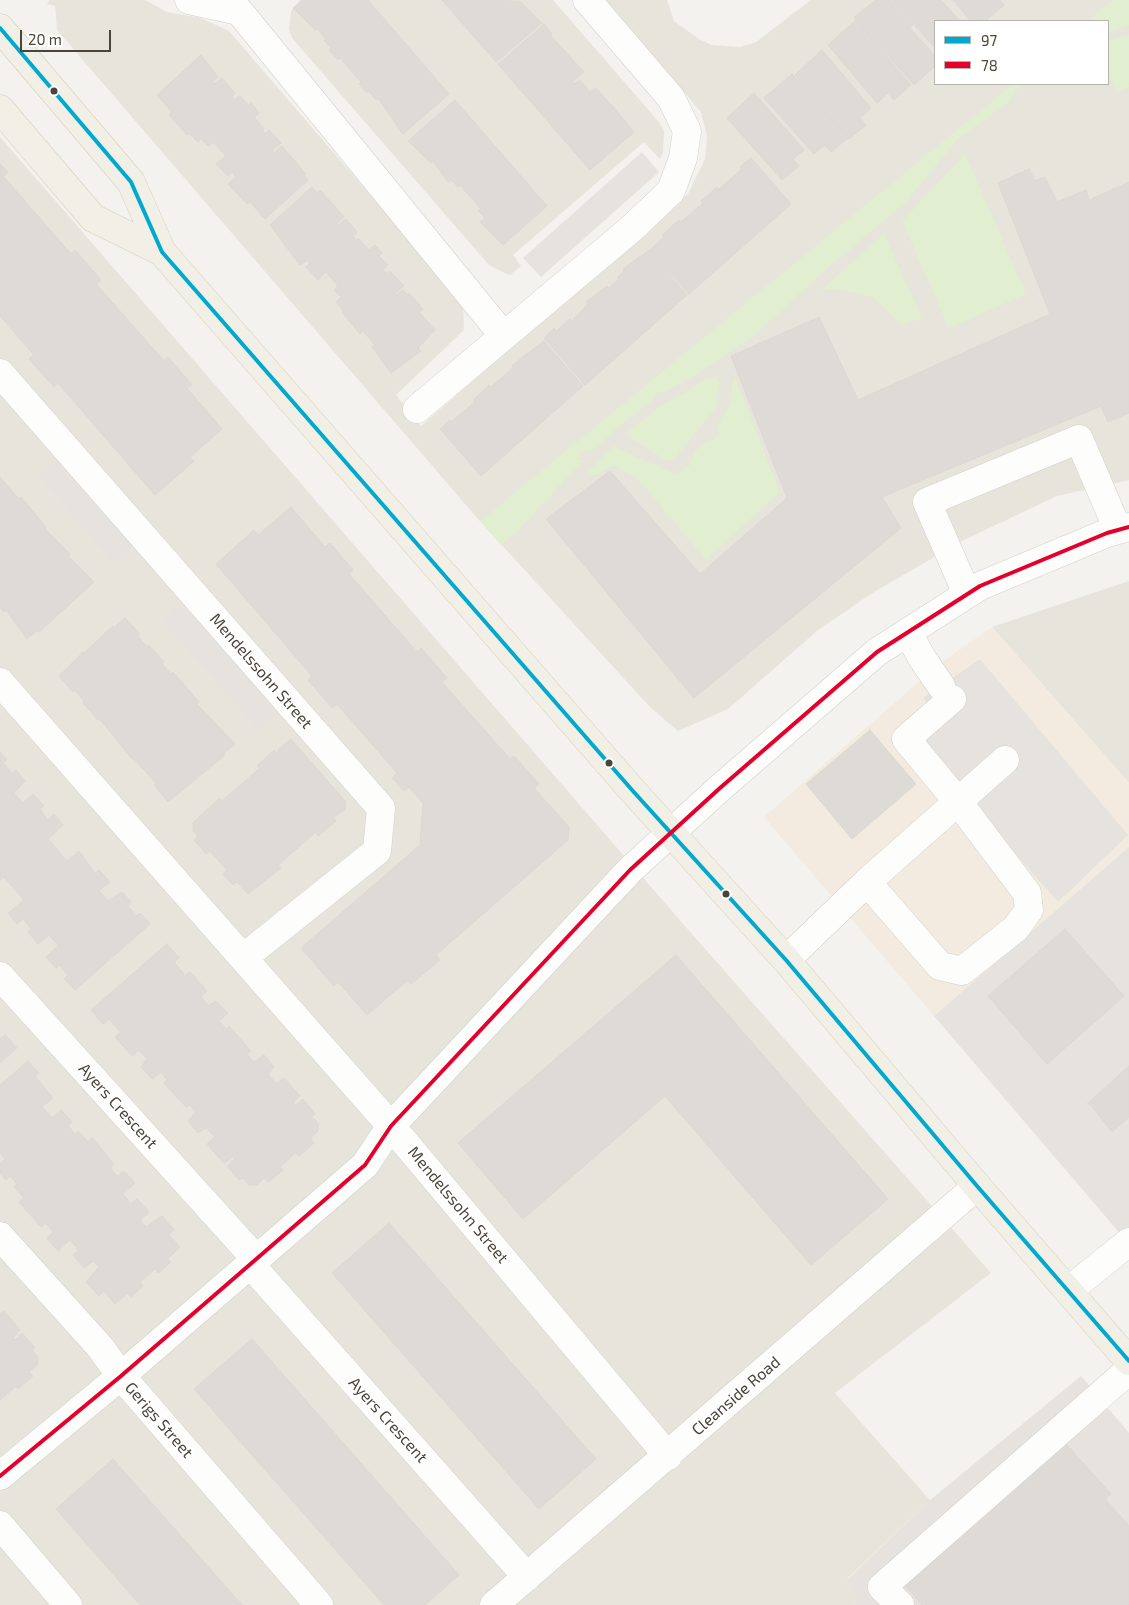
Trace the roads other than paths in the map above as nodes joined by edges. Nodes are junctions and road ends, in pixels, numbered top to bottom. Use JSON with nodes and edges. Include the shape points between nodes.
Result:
{"nodes":[{"id":1,"x":189,"y":0,"type":"edge"},
{"id":2,"x":587,"y":0,"type":"edge"},
{"id":3,"x":246,"y":6,"type":"edge"},
{"id":4,"x":0,"y":28,"type":"edge"},
{"id":5,"x":0,"y":108,"type":"edge"},
{"id":6,"x":162,"y":252,"type":"junction"},
{"id":7,"x":503,"y":335,"type":"junction"},
{"id":8,"x":0,"y":373,"type":"edge"},
{"id":9,"x":417,"y":409,"type":"dead end"},
{"id":10,"x":1123,"y":529,"type":"edge"},
{"id":11,"x":967,"y":594,"type":"junction"},
{"id":12,"x":908,"y":633,"type":"junction"},
{"id":13,"x":0,"y":682,"type":"edge"},
{"id":14,"x":1005,"y":760,"type":"dead end"},
{"id":15,"x":959,"y":803,"type":"junction"},
{"id":16,"x":672,"y":832,"type":"junction"},
{"id":17,"x":866,"y":882,"type":"junction"},
{"id":18,"x":243,"y":958,"type":"junction"},
{"id":19,"x":786,"y":960,"type":"junction"},
{"id":20,"x":0,"y":976,"type":"edge"},
{"id":21,"x":391,"y":1126,"type":"junction"},
{"id":22,"x":977,"y":1186,"type":"junction"},
{"id":23,"x":0,"y":1236,"type":"edge"},
{"id":24,"x":1129,"y":1242,"type":"edge"},
{"id":25,"x":253,"y":1262,"type":"junction"},
{"id":26,"x":1068,"y":1291,"type":"junction"},
{"id":27,"x":1129,"y":1361,"type":"edge"},
{"id":28,"x":1129,"y":1370,"type":"edge"},
{"id":29,"x":121,"y":1376,"type":"junction"},
{"id":30,"x":668,"y":1456,"type":"junction"},
{"id":31,"x":5,"y":1473,"type":"edge"},
{"id":32,"x":0,"y":1525,"type":"edge"},
{"id":33,"x":527,"y":1577,"type":"junction"},
{"id":34,"x":68,"y":1605,"type":"edge"},
{"id":35,"x":319,"y":1605,"type":"edge"},
{"id":36,"x":494,"y":1605,"type":"edge"},
{"id":37,"x":900,"y":1605,"type":"edge"}],
"edges":[{"from":1,"to":3,"type":"street"},
{"from":2,"to":7,"type":"street","via":[[671,98],[687,131],[683,158],[671,191],[631,229]]},
{"from":3,"to":7,"type":"street"},
{"from":4,"to":6,"type":"main road","via":[[131,182]]},
{"from":5,"to":6,"type":"main road","via":[[92,218]]},
{"from":6,"to":16,"type":"main road"},
{"from":7,"to":9,"type":"street"},
{"from":8,"to":18,"type":"street","name":"Mendelssohn Street","via":[[381,808],[377,851]]},
{"from":10,"to":11,"type":"street"},
{"from":10,"to":11,"type":"street","via":[[1079,438],[927,502]]},
{"from":11,"to":12,"type":"street"},
{"from":12,"to":15,"type":"street","via":[[947,692],[906,739]]},
{"from":12,"to":16,"type":"street","via":[[877,652]]},
{"from":13,"to":18,"type":"street","name":"Mendelssohn Street"},
{"from":14,"to":15,"type":"street"},
{"from":15,"to":17,"type":"street"},
{"from":15,"to":17,"type":"street","via":[[1027,893],[1028,910],[1016,928],[962,971],[940,966]]},
{"from":16,"to":19,"type":"main road"},
{"from":16,"to":21,"type":"street","via":[[624,877]]},
{"from":17,"to":19,"type":"street"},
{"from":18,"to":21,"type":"street","name":"Mendelssohn Street"},
{"from":19,"to":22,"type":"main road"},
{"from":20,"to":25,"type":"street","name":"Ayers Crescent"},
{"from":21,"to":25,"type":"street","via":[[365,1164]]},
{"from":21,"to":30,"type":"street","name":"Mendelssohn Street"},
{"from":22,"to":26,"type":"main road"},
{"from":22,"to":30,"type":"street","name":"Cleanside Road"},
{"from":23,"to":29,"type":"street","name":"Gerigs Street","via":[[100,1347]]},
{"from":24,"to":26,"type":"street"},
{"from":25,"to":29,"type":"street"},
{"from":25,"to":33,"type":"street","name":"Ayers Crescent"},
{"from":26,"to":27,"type":"main road"},
{"from":28,"to":37,"type":"street","via":[[882,1586]]},
{"from":29,"to":31,"type":"street"},
{"from":29,"to":35,"type":"street","name":"Gerigs Street"},
{"from":30,"to":33,"type":"street","name":"Cleanside Road"},
{"from":32,"to":34,"type":"street"},
{"from":33,"to":36,"type":"street","name":"Cleanside Road"}]}
